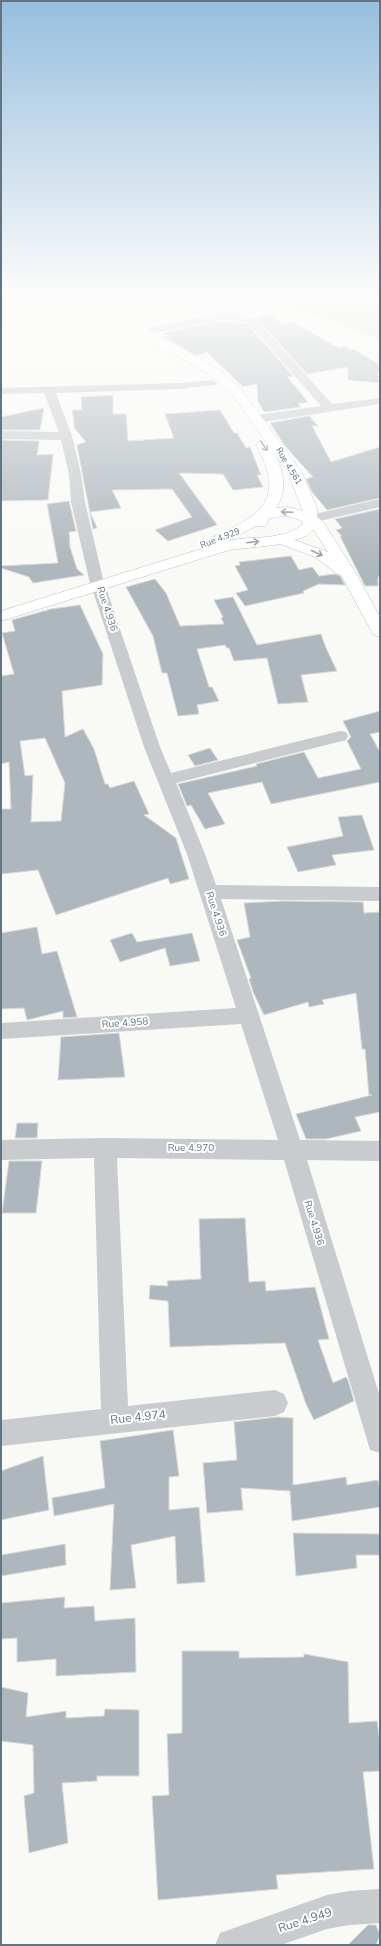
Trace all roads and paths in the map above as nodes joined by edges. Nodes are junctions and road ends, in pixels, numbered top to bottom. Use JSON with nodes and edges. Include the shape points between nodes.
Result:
{"nodes":[{"id":1,"x":155,"y":387,"type":"edge"},
{"id":2,"x":216,"y":387,"type":"edge"},
{"id":3,"x":231,"y":387,"type":"edge"},
{"id":4,"x":310,"y":387,"type":"edge"},
{"id":5,"x":48,"y":390,"type":"junction"},
{"id":6,"x":1,"y":391,"type":"edge"},
{"id":7,"x":380,"y":401,"type":"edge"},
{"id":8,"x":329,"y":408,"type":"junction"},
{"id":9,"x":257,"y":419,"type":"junction"},
{"id":10,"x":1,"y":435,"type":"edge"},
{"id":11,"x":66,"y":436,"type":"junction"},
{"id":12,"x":380,"y":503,"type":"edge"},
{"id":13,"x":262,"y":517,"type":"junction"},
{"id":14,"x":311,"y":519,"type":"junction"},
{"id":15,"x":280,"y":539,"type":"junction"},
{"id":16,"x":349,"y":576,"type":"junction"},
{"id":17,"x":98,"y":583,"type":"junction"},
{"id":18,"x":1,"y":607,"type":"edge"},
{"id":19,"x":1,"y":616,"type":"edge"},
{"id":20,"x":380,"y":632,"type":"edge"},
{"id":21,"x":340,"y":736,"type":"dead end"},
{"id":22,"x":166,"y":780,"type":"junction"},
{"id":23,"x":209,"y":892,"type":"junction"},
{"id":24,"x":380,"y":894,"type":"edge"},
{"id":25,"x":249,"y":1014,"type":"junction"},
{"id":26,"x":1,"y":1032,"type":"edge"},
{"id":27,"x":105,"y":1148,"type":"junction"},
{"id":28,"x":292,"y":1149,"type":"junction"},
{"id":29,"x":1,"y":1150,"type":"edge"},
{"id":30,"x":380,"y":1151,"type":"edge"},
{"id":31,"x":274,"y":1402,"type":"dead end"},
{"id":32,"x":115,"y":1419,"type":"junction"},
{"id":33,"x":1,"y":1433,"type":"edge"},
{"id":34,"x":380,"y":1440,"type":"edge"},
{"id":35,"x":380,"y":1906,"type":"edge"},
{"id":36,"x":232,"y":1945,"type":"edge"}],
"edges":[{"from":1,"to":5,"type":"street"},
{"from":2,"to":13,"type":"main road","name":"Rue 4.929","one_way":true,"via":[[248,424],[273,462],[278,480],[277,488],[274,499]]},
{"from":3,"to":9,"type":"main road","name":"Rue 4.561"},
{"from":4,"to":8,"type":"street"},
{"from":5,"to":6,"type":"street"},
{"from":5,"to":11,"type":"street","name":"Rue 4.936"},
{"from":7,"to":8,"type":"street"},
{"from":8,"to":9,"type":"street"},
{"from":9,"to":14,"type":"main road","name":"Rue 4.561","via":[[294,471],[307,500]]},
{"from":10,"to":11,"type":"street"},
{"from":11,"to":17,"type":"street","name":"Rue 4.936","via":[[75,474],[78,502]]},
{"from":12,"to":14,"type":"street"},
{"from":14,"to":13,"type":"main road","one_way":true,"via":[[291,511],[271,512]]},
{"from":13,"to":15,"type":"main road","name":"Rue 4.561","via":[[261,524],[264,530]]},
{"from":13,"to":17,"type":"main road","name":"Rue 4.929","via":[[241,530],[217,540]]},
{"from":14,"to":15,"type":"main road","name":"Rue 4.929","via":[[310,526],[298,535]]},
{"from":14,"to":16,"type":"main road","name":"Rue 4.561","via":[[319,526]]},
{"from":15,"to":16,"type":"main road","name":"Rue 4.561","one_way":true,"via":[[320,554]]},
{"from":17,"to":15,"type":"main road","name":"Rue 4.929","one_way":true,"via":[[236,544]]},
{"from":16,"to":20,"type":"main road","name":"Rue 4.561"},
{"from":17,"to":18,"type":"main road","name":"Rue 4.929"},
{"from":17,"to":19,"type":"main road","name":"Rue 4.929"},
{"from":17,"to":22,"type":"street","name":"Rue 4.936","via":[[152,747]]},
{"from":21,"to":22,"type":"street"},
{"from":22,"to":23,"type":"street","name":"Rue 4.936"},
{"from":23,"to":24,"type":"street"},
{"from":23,"to":25,"type":"street","name":"Rue 4.936"},
{"from":25,"to":26,"type":"street","name":"Rue 4.958"},
{"from":25,"to":28,"type":"street","name":"Rue 4.936"},
{"from":27,"to":28,"type":"street","name":"Rue 4.970"},
{"from":27,"to":29,"type":"street","name":"Rue 4.970"},
{"from":27,"to":32,"type":"street"},
{"from":28,"to":30,"type":"street","name":"Rue 4.970"},
{"from":28,"to":34,"type":"street","name":"Rue 4.936"},
{"from":31,"to":32,"type":"street","name":"Rue 4.974"},
{"from":32,"to":33,"type":"street","name":"Rue 4.974"},
{"from":35,"to":36,"type":"street","name":"Rue 4.949","via":[[327,1912]]}]}
